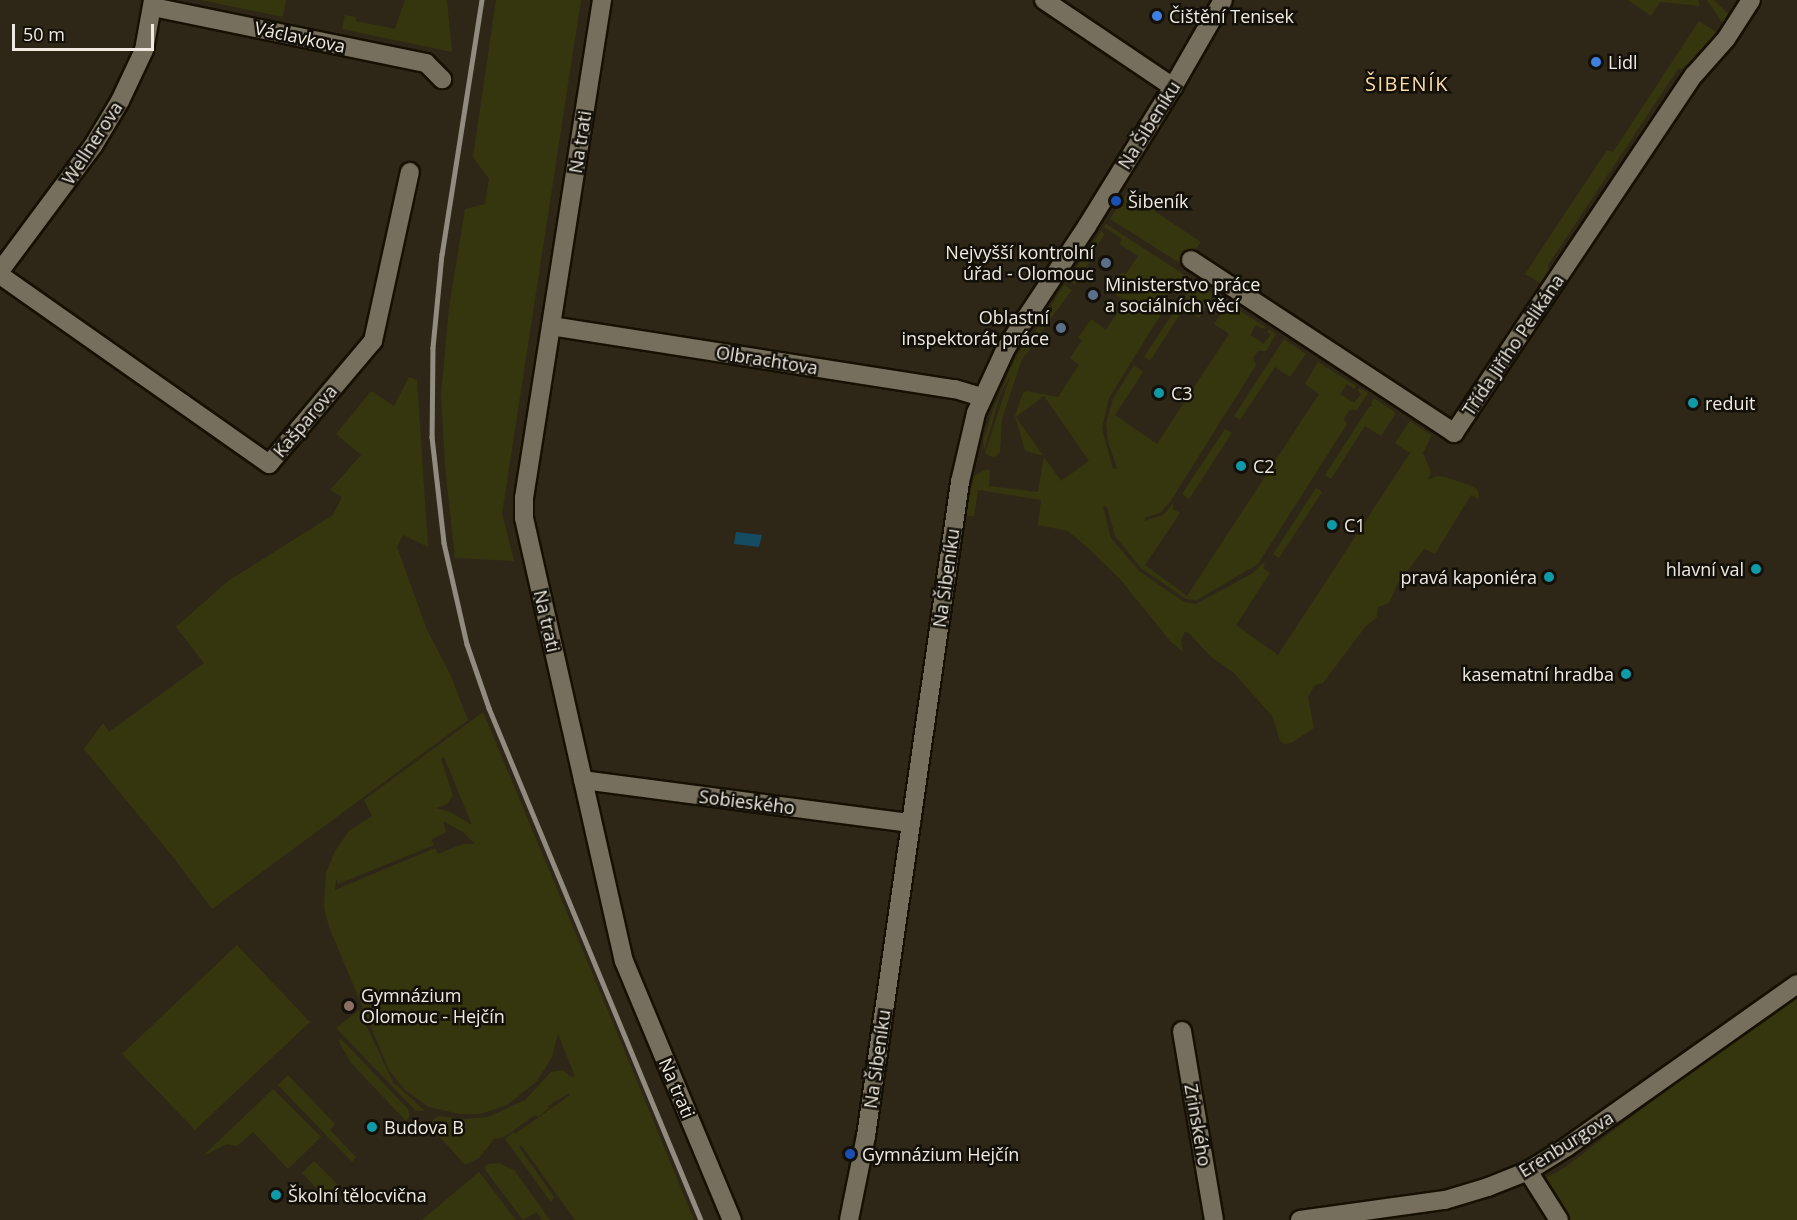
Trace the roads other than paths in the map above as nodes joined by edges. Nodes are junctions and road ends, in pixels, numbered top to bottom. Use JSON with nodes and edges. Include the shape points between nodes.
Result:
{"nodes":[{"id":1,"x":602,"y":0,"type":"edge"},
{"id":2,"x":1044,"y":0,"type":"edge"},
{"id":3,"x":1223,"y":0,"type":"edge"},
{"id":4,"x":1751,"y":0,"type":"edge"},
{"id":5,"x":153,"y":4,"type":"edge"},
{"id":6,"x":442,"y":79,"type":"dead end"},
{"id":7,"x":1173,"y":87,"type":"junction"},
{"id":8,"x":411,"y":172,"type":"dead end"},
{"id":9,"x":1191,"y":260,"type":"dead end"},
{"id":10,"x":0,"y":273,"type":"edge"},
{"id":11,"x":551,"y":326,"type":"junction"},
{"id":12,"x":982,"y":397,"type":"junction"},
{"id":13,"x":583,"y":780,"type":"junction"},
{"id":14,"x":911,"y":823,"type":"junction"},
{"id":15,"x":1797,"y":984,"type":"edge"},
{"id":16,"x":1182,"y":1031,"type":"dead end"},
{"id":17,"x":1528,"y":1171,"type":"junction"},
{"id":18,"x":732,"y":1220,"type":"edge"},
{"id":19,"x":849,"y":1220,"type":"edge"},
{"id":20,"x":1214,"y":1220,"type":"edge"},
{"id":21,"x":1300,"y":1220,"type":"edge"},
{"id":22,"x":1559,"y":1220,"type":"edge"}],
"edges":[{"from":1,"to":11,"type":"street","name":"Na trati"},
{"from":2,"to":7,"type":"street"},
{"from":3,"to":7,"type":"street","name":"Na Šibeníku"},
{"from":4,"to":9,"type":"street","name":"Třída Jiřího Pelikána","via":[[1726,39],[1694,75],[1454,433]]},
{"from":5,"to":6,"type":"street","name":"Václavkova","via":[[426,63]]},
{"from":5,"to":10,"type":"street","name":"Wellnerova","via":[[144,50],[120,101],[93,147]]},
{"from":7,"to":12,"type":"street","name":"Na Šibeníku","via":[[1020,325]]},
{"from":8,"to":10,"type":"street","name":"Kašparova","via":[[373,342],[270,464]]},
{"from":11,"to":12,"type":"street","name":"Olbrachtova","via":[[955,389]]},
{"from":11,"to":13,"type":"street","name":"Na trati","via":[[523,509]]},
{"from":12,"to":14,"type":"street","name":"Na Šibeníku","via":[[960,482]]},
{"from":13,"to":14,"type":"street","name":"Sobieského"},
{"from":13,"to":18,"type":"street","name":"Na trati","via":[[624,961]]},
{"from":14,"to":19,"type":"street","name":"Na Šibeníku","via":[[866,1136]]},
{"from":15,"to":17,"type":"street","name":"Erenburgova","via":[[1568,1147]]},
{"from":16,"to":20,"type":"street","name":"Zrinského"},
{"from":17,"to":21,"type":"street","name":"Erenburgova","via":[[1445,1200]]},
{"from":17,"to":22,"type":"street"}]}
